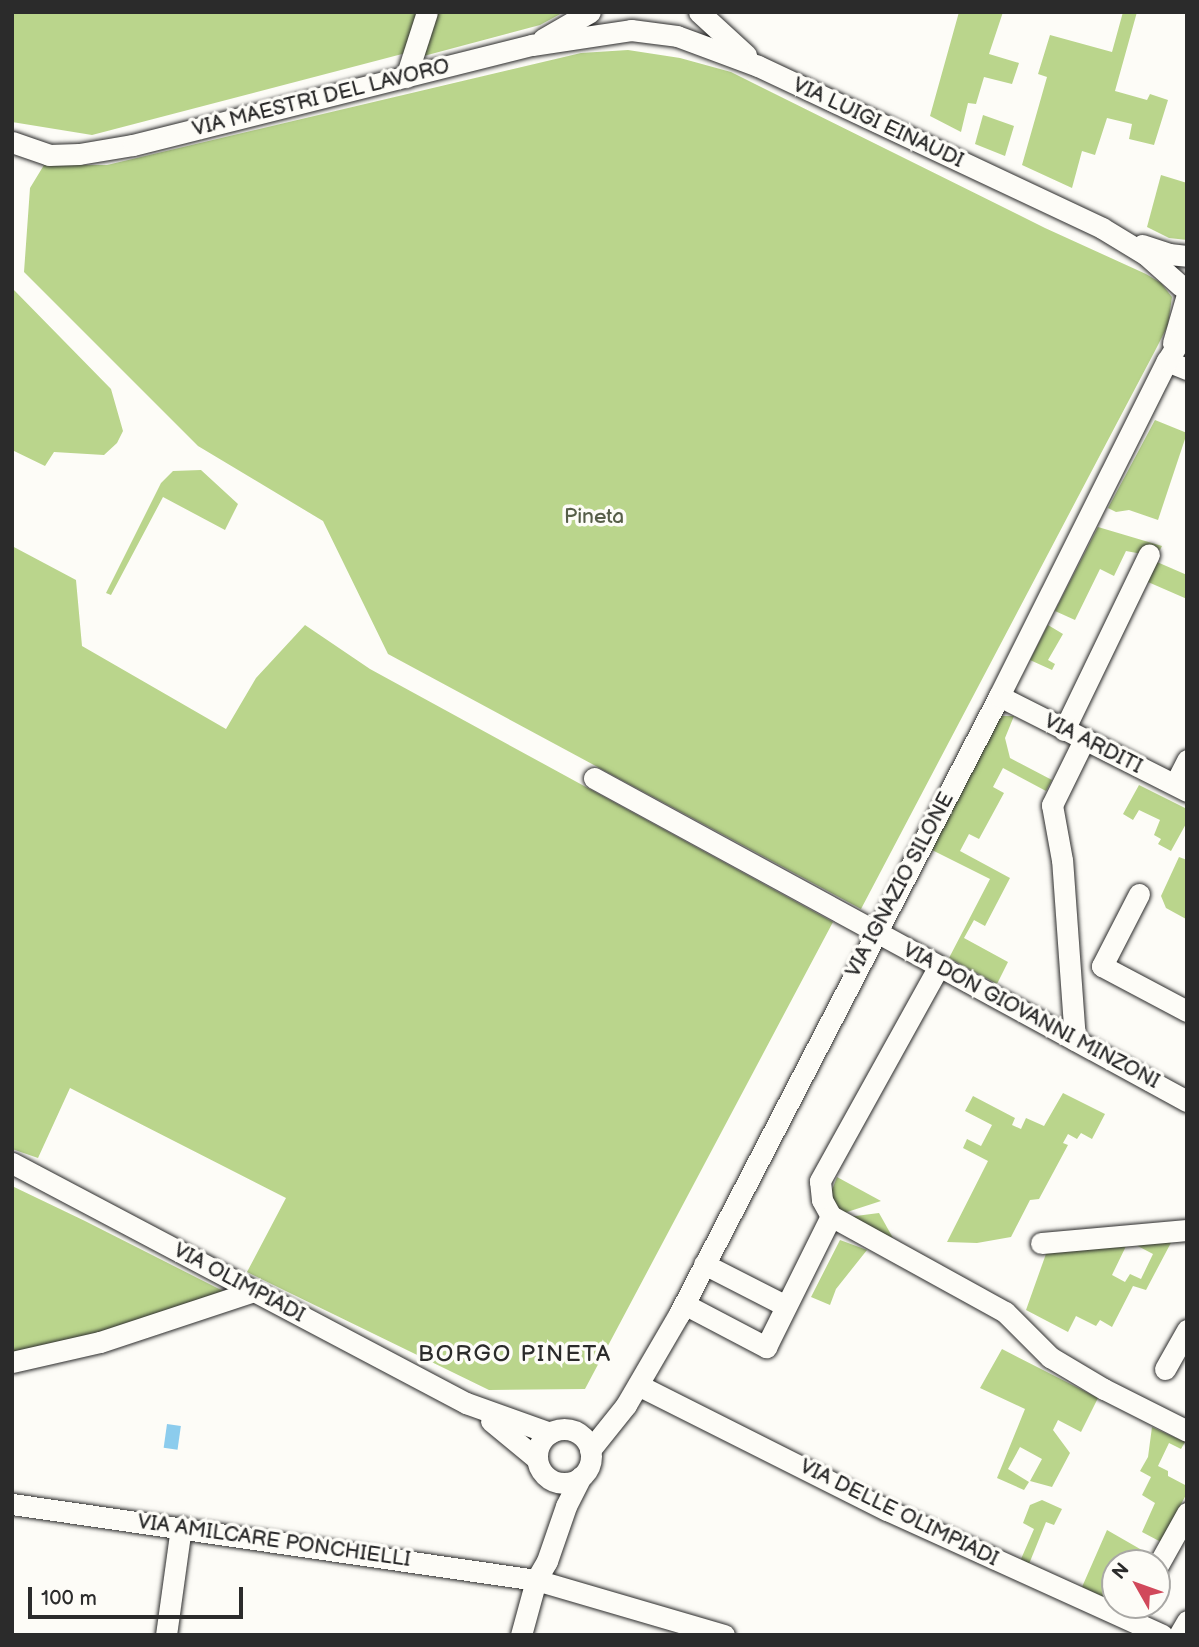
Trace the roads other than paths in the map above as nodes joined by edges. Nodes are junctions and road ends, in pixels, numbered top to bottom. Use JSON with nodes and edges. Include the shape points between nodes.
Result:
{"nodes":[{"id":1,"x":427,"y":12,"type":"edge"},
{"id":2,"x":590,"y":12,"type":"edge"},
{"id":3,"x":699,"y":12,"type":"edge"},
{"id":4,"x":634,"y":18,"type":"edge"},
{"id":5,"x":532,"y":46,"type":"junction"},
{"id":6,"x":758,"y":66,"type":"junction"},
{"id":7,"x":406,"y":76,"type":"junction"},
{"id":8,"x":12,"y":142,"type":"edge"},
{"id":9,"x":1118,"y":237,"type":"junction"},
{"id":10,"x":1187,"y":256,"type":"edge"},
{"id":11,"x":1187,"y":264,"type":"edge"},
{"id":12,"x":1185,"y":294,"type":"edge"},
{"id":13,"x":1187,"y":329,"type":"edge"},
{"id":14,"x":1177,"y":365,"type":"edge"},
{"id":15,"x":1149,"y":554,"type":"dead end"},
{"id":16,"x":999,"y":696,"type":"junction"},
{"id":17,"x":1064,"y":730,"type":"junction"},
{"id":18,"x":1084,"y":740,"type":"junction"},
{"id":19,"x":1187,"y":760,"type":"edge"},
{"id":20,"x":594,"y":778,"type":"dead end"},
{"id":21,"x":1181,"y":788,"type":"edge"},
{"id":22,"x":1139,"y":894,"type":"dead end"},
{"id":23,"x":875,"y":932,"type":"junction"},
{"id":24,"x":939,"y":966,"type":"junction"},
{"id":25,"x":1187,"y":1011,"type":"edge"},
{"id":26,"x":1075,"y":1040,"type":"junction"},
{"id":27,"x":1186,"y":1100,"type":"edge"},
{"id":28,"x":12,"y":1163,"type":"edge"},
{"id":29,"x":831,"y":1216,"type":"junction"},
{"id":30,"x":1187,"y":1230,"type":"edge"},
{"id":31,"x":1041,"y":1244,"type":"dead end"},
{"id":32,"x":704,"y":1264,"type":"junction"},
{"id":33,"x":254,"y":1291,"type":"junction"},
{"id":34,"x":684,"y":1304,"type":"junction"},
{"id":35,"x":786,"y":1306,"type":"junction"},
{"id":36,"x":1187,"y":1330,"type":"edge"},
{"id":37,"x":12,"y":1362,"type":"edge"},
{"id":38,"x":1166,"y":1369,"type":"dead end"},
{"id":39,"x":638,"y":1385,"type":"junction"},
{"id":40,"x":466,"y":1403,"type":"junction"},
{"id":41,"x":626,"y":1405,"type":"junction"},
{"id":42,"x":560,"y":1431,"type":"junction"},
{"id":43,"x":1187,"y":1431,"type":"edge"},
{"id":44,"x":590,"y":1450,"type":"junction"},
{"id":45,"x":540,"y":1467,"type":"junction"},
{"id":46,"x":581,"y":1477,"type":"junction"},
{"id":47,"x":12,"y":1504,"type":"edge"},
{"id":48,"x":1187,"y":1513,"type":"edge"},
{"id":49,"x":181,"y":1527,"type":"junction"},
{"id":50,"x":556,"y":1536,"type":"junction"},
{"id":51,"x":1167,"y":1549,"type":"edge"},
{"id":52,"x":536,"y":1580,"type":"junction"},
{"id":53,"x":1101,"y":1599,"type":"edge"},
{"id":54,"x":1141,"y":1619,"type":"edge"},
{"id":55,"x":1187,"y":1621,"type":"edge"},
{"id":56,"x":166,"y":1635,"type":"edge"},
{"id":57,"x":521,"y":1635,"type":"edge"},
{"id":58,"x":724,"y":1635,"type":"edge"},
{"id":59,"x":1162,"y":1635,"type":"edge"},
{"id":60,"x":1180,"y":1635,"type":"edge"}],
"edges":[{"from":1,"to":7,"type":"street"},
{"from":2,"to":5,"type":"street"},
{"from":3,"to":6,"type":"street"},
{"from":4,"to":5,"type":"street","name":"VIA MAESTRI DEL LAVORO"},
{"from":4,"to":6,"type":"street","name":"VIA LUIGI EINAUDI"},
{"from":5,"to":7,"type":"street","name":"VIA MAESTRI DEL LAVORO"},
{"from":6,"to":9,"type":"street","name":"VIA LUIGI EINAUDI"},
{"from":7,"to":8,"type":"street","name":"VIA MAESTRI DEL LAVORO","via":[[133,145],[49,155]]},
{"from":9,"to":10,"type":"street","name":"VIA LUIGI EINAUDI"},
{"from":9,"to":12,"type":"street","name":"VIA LUIGI EINAUDI","via":[[1145,254]]},
{"from":11,"to":12,"type":"street","name":"VIA IGNAZIO SILONE","via":[[1181,277]]},
{"from":12,"to":14,"type":"street","name":"VIA IGNAZIO SILONE"},
{"from":13,"to":14,"type":"street","name":"VIA IGNAZIO SILONE"},
{"from":14,"to":16,"type":"street","name":"VIA IGNAZIO SILONE"},
{"from":15,"to":17,"type":"street"},
{"from":16,"to":17,"type":"street","name":"VIA ARDITI"},
{"from":16,"to":23,"type":"street","name":"VIA IGNAZIO SILONE"},
{"from":17,"to":18,"type":"street","name":"VIA ARDITI"},
{"from":18,"to":21,"type":"street","name":"VIA ARDITI"},
{"from":18,"to":26,"type":"street","via":[[1052,805],[1062,860]]},
{"from":19,"to":21,"type":"street"},
{"from":20,"to":23,"type":"street","name":"VIA DON GIOVANNI MINZONI"},
{"from":22,"to":25,"type":"street","via":[[1101,965]]},
{"from":23,"to":24,"type":"street","name":"VIA DON GIOVANNI MINZONI"},
{"from":23,"to":32,"type":"street","name":"VIA IGNAZIO SILONE"},
{"from":24,"to":26,"type":"street","name":"VIA DON GIOVANNI MINZONI"},
{"from":24,"to":29,"type":"street","via":[[820,1181],[821,1200]]},
{"from":26,"to":27,"type":"street","name":"VIA DON GIOVANNI MINZONI"},
{"from":28,"to":33,"type":"street","name":"VIA OLIMPIADI"},
{"from":29,"to":35,"type":"street"},
{"from":29,"to":43,"type":"street","via":[[1005,1312],[1050,1357]]},
{"from":30,"to":31,"type":"street"},
{"from":32,"to":34,"type":"street","name":"VIA IGNAZIO SILONE"},
{"from":32,"to":35,"type":"street"},
{"from":33,"to":37,"type":"street","via":[[100,1342]]},
{"from":33,"to":40,"type":"street","name":"VIA OLIMPIADI"},
{"from":34,"to":35,"type":"street","via":[[766,1347]]},
{"from":34,"to":39,"type":"street","name":"VIA IGNAZIO SILONE"},
{"from":36,"to":38,"type":"street"},
{"from":39,"to":41,"type":"street","name":"VIA IGNAZIO SILONE"},
{"from":39,"to":53,"type":"street","name":"VIA DELLE OLIMPIADI","via":[[887,1510]]},
{"from":40,"to":42,"type":"street","name":"VIA OLIMPIADI"},
{"from":40,"to":45,"type":"street","name":"VIA OLIMPIADI","via":[[509,1433]]},
{"from":41,"to":42,"type":"street","via":[[598,1421]]},
{"from":41,"to":44,"type":"street","name":"VIA IGNAZIO SILONE"},
{"from":42,"to":44,"type":"street","via":[[583,1437]]},
{"from":42,"to":45,"type":"street","via":[[540,1444]]},
{"from":44,"to":46,"type":"street","via":[[590,1465]]},
{"from":45,"to":46,"type":"street","via":[[559,1483]]},
{"from":45,"to":50,"type":"street","via":[[554,1504]]},
{"from":46,"to":50,"type":"street"},
{"from":47,"to":49,"type":"street","name":"VIA AMILCARE PONCHIELLI"},
{"from":48,"to":51,"type":"street"},
{"from":49,"to":52,"type":"street","name":"VIA AMILCARE PONCHIELLI"},
{"from":49,"to":56,"type":"street"},
{"from":50,"to":52,"type":"street"},
{"from":52,"to":57,"type":"street"},
{"from":52,"to":58,"type":"street","name":"VIA AMILCARE PONCHIELLI"},
{"from":54,"to":59,"type":"street","name":"VIA DELLE OLIMPIADI"},
{"from":55,"to":60,"type":"street"}]}
